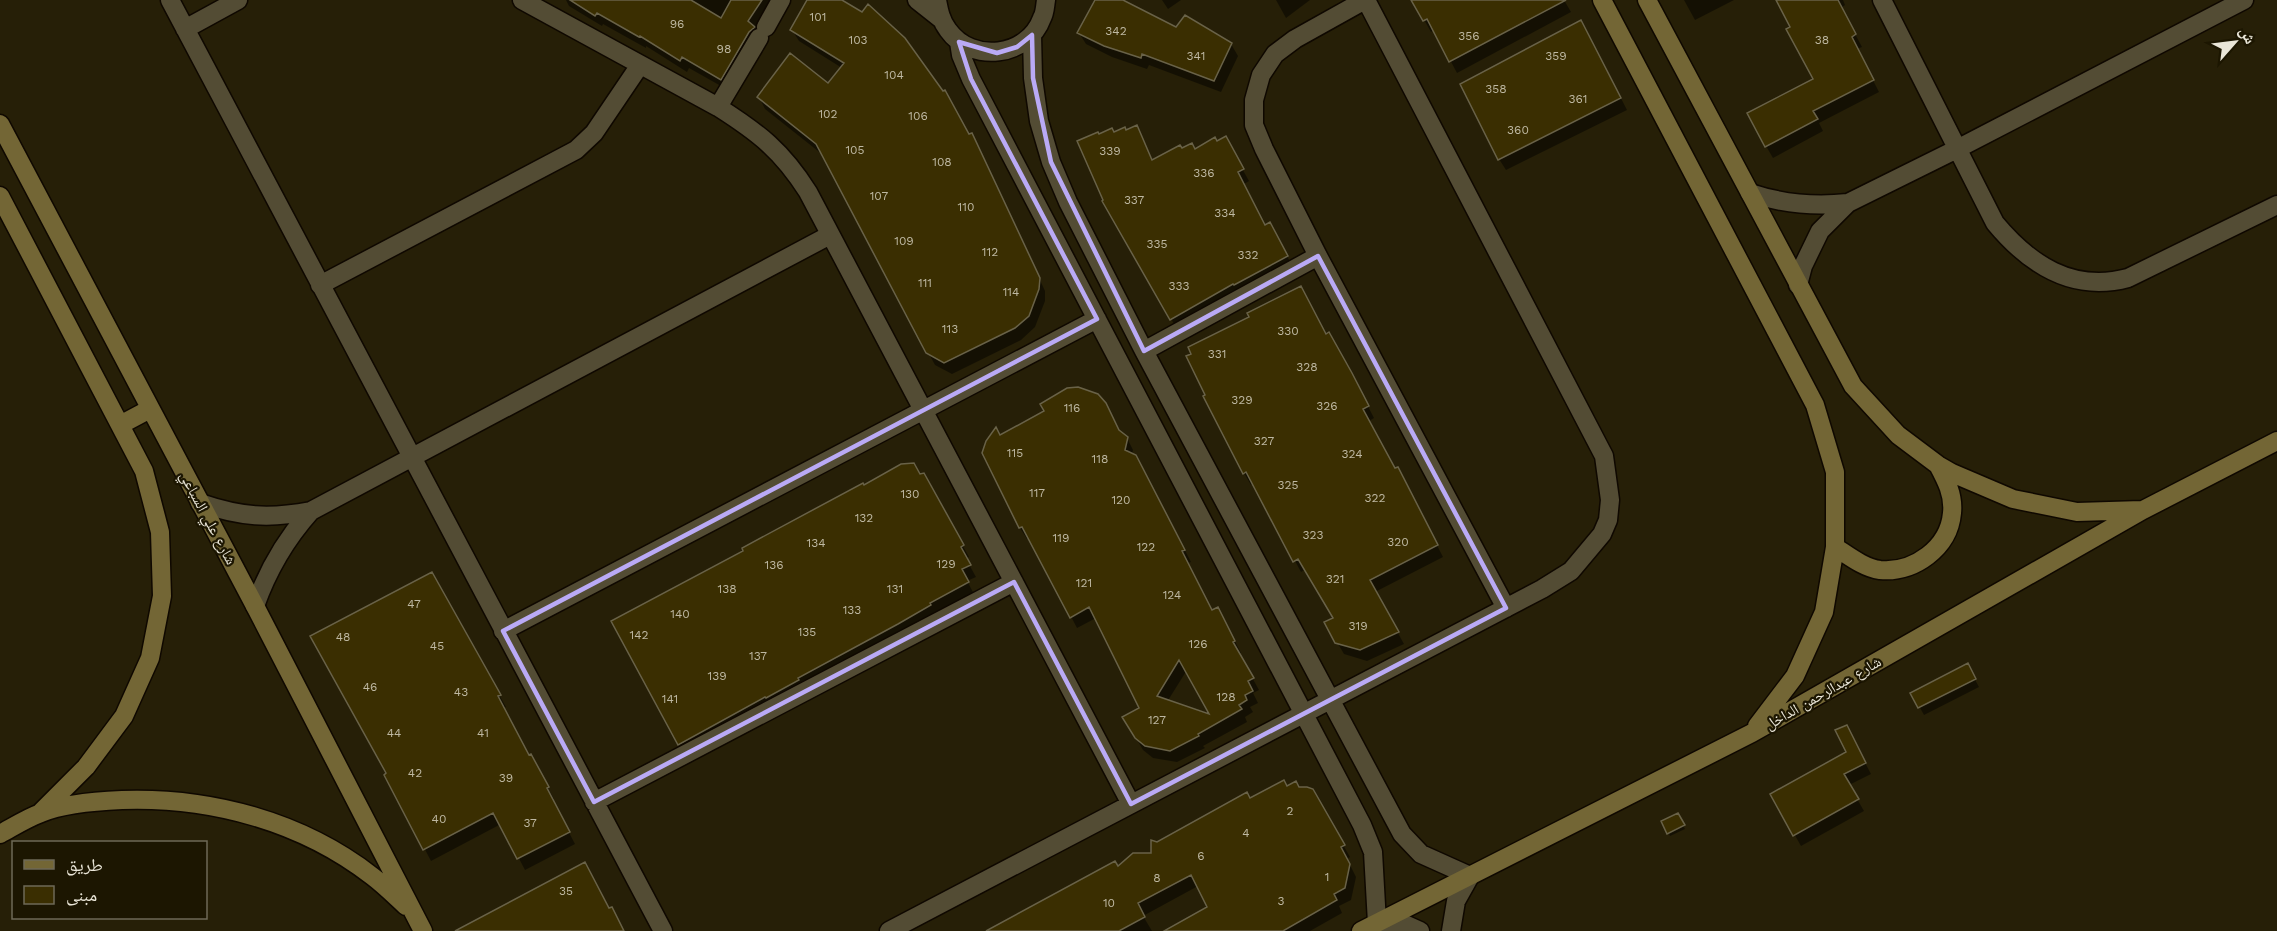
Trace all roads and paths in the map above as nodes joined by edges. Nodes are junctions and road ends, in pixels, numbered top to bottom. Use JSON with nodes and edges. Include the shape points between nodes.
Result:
{"nodes":[{"id":1,"x":170,"y":0,"type":"edge"},
{"id":2,"x":238,"y":0,"type":"edge"},
{"id":3,"x":522,"y":0,"type":"edge"},
{"id":4,"x":781,"y":0,"type":"edge"},
{"id":5,"x":917,"y":0,"type":"edge"},
{"id":6,"x":937,"y":0,"type":"edge"},
{"id":7,"x":1046,"y":0,"type":"edge"},
{"id":8,"x":1366,"y":0,"type":"edge"},
{"id":9,"x":1602,"y":0,"type":"edge"},
{"id":10,"x":1647,"y":0,"type":"edge"},
{"id":11,"x":1882,"y":0,"type":"edge"},
{"id":12,"x":2244,"y":0,"type":"edge"},
{"id":13,"x":941,"y":19,"type":"junction"},
{"id":14,"x":185,"y":29,"type":"junction"},
{"id":15,"x":1032,"y":35,"type":"junction"},
{"id":16,"x":959,"y":42,"type":"junction"},
{"id":17,"x":640,"y":65,"type":"junction"},
{"id":18,"x":718,"y":107,"type":"junction"},
{"id":19,"x":0,"y":124,"type":"edge"},
{"id":20,"x":1957,"y":149,"type":"junction"},
{"id":21,"x":1750,"y":193,"type":"junction"},
{"id":22,"x":0,"y":196,"type":"edge"},
{"id":23,"x":1848,"y":203,"type":"junction"},
{"id":24,"x":2277,"y":205,"type":"edge"},
{"id":25,"x":830,"y":235,"type":"junction"},
{"id":26,"x":1318,"y":256,"type":"junction"},
{"id":27,"x":320,"y":285,"type":"junction"},
{"id":28,"x":1798,"y":285,"type":"junction"},
{"id":29,"x":1096,"y":319,"type":"junction"},
{"id":30,"x":1144,"y":351,"type":"junction"},
{"id":31,"x":150,"y":409,"type":"junction"},
{"id":32,"x":923,"y":410,"type":"junction"},
{"id":33,"x":120,"y":425,"type":"junction"},
{"id":34,"x":2277,"y":441,"type":"edge"},
{"id":35,"x":411,"y":458,"type":"junction"},
{"id":36,"x":1938,"y":465,"type":"junction"},
{"id":37,"x":200,"y":503,"type":"junction"},
{"id":38,"x":2144,"y":510,"type":"junction"},
{"id":39,"x":311,"y":511,"type":"junction"},
{"id":40,"x":1835,"y":547,"type":"junction"},
{"id":41,"x":1014,"y":582,"type":"junction"},
{"id":42,"x":255,"y":606,"type":"junction"},
{"id":43,"x":1506,"y":608,"type":"junction"},
{"id":44,"x":503,"y":632,"type":"junction"},
{"id":45,"x":1330,"y":700,"type":"junction"},
{"id":46,"x":1304,"y":714,"type":"junction"},
{"id":47,"x":1752,"y":733,"type":"junction"},
{"id":48,"x":594,"y":802,"type":"junction"},
{"id":49,"x":1131,"y":804,"type":"junction"},
{"id":50,"x":41,"y":812,"type":"junction"},
{"id":51,"x":0,"y":834,"type":"edge"},
{"id":52,"x":1470,"y":876,"type":"junction"},
{"id":53,"x":414,"y":913,"type":"junction"},
{"id":54,"x":1369,"y":927,"type":"edge"},
{"id":55,"x":423,"y":931,"type":"edge"},
{"id":56,"x":663,"y":931,"type":"edge"},
{"id":57,"x":889,"y":931,"type":"edge"},
{"id":58,"x":1419,"y":931,"type":"edge"},
{"id":59,"x":1451,"y":931,"type":"edge"}],
"edges":[{"from":1,"to":14,"type":"street"},
{"from":2,"to":14,"type":"street"},
{"from":3,"to":17,"type":"street"},
{"from":4,"to":18,"type":"street"},
{"from":5,"to":13,"type":"street"},
{"from":6,"to":13,"type":"street"},
{"from":7,"to":15,"type":"street"},
{"from":8,"to":26,"type":"street","via":[[1275,54],[1261,75],[1254,99],[1254,125]]},
{"from":8,"to":43,"type":"street","via":[[1604,456],[1610,500],[1602,534],[1571,572]]},
{"from":9,"to":40,"type":"street","via":[[1815,405],[1835,472]]},
{"from":10,"to":21,"type":"street"},
{"from":11,"to":20,"type":"street"},
{"from":12,"to":20,"type":"street"},
{"from":13,"to":16,"type":"street"},
{"from":14,"to":27,"type":"street"},
{"from":15,"to":16,"type":"street","via":[[1017,47],[997,53],[977,51]]},
{"from":15,"to":30,"type":"street","via":[[1033,78],[1051,162]]},
{"from":16,"to":29,"type":"street","via":[[970,79]]},
{"from":17,"to":18,"type":"street"},
{"from":17,"to":27,"type":"street","via":[[594,133],[576,150]]},
{"from":18,"to":25,"type":"street","via":[[772,145],[792,167]]},
{"from":19,"to":31,"type":"street","name":"شارع علي السباعي"},
{"from":20,"to":23,"type":"street"},
{"from":20,"to":24,"type":"street","via":[[2004,234],[2021,252],[2061,276],[2116,281],[2128,278]]},
{"from":21,"to":23,"type":"street","via":[[1808,205]]},
{"from":21,"to":28,"type":"street"},
{"from":22,"to":33,"type":"street"},
{"from":23,"to":28,"type":"street","via":[[1820,231],[1806,257]]},
{"from":25,"to":32,"type":"street"},
{"from":25,"to":35,"type":"street"},
{"from":26,"to":30,"type":"street"},
{"from":26,"to":43,"type":"street"},
{"from":27,"to":35,"type":"street"},
{"from":28,"to":36,"type":"street","via":[[1853,386],[1898,435]]},
{"from":29,"to":32,"type":"street"},
{"from":29,"to":46,"type":"street"},
{"from":30,"to":45,"type":"street"},
{"from":31,"to":33,"type":"street"},
{"from":31,"to":37,"type":"street","name":"شارع علي السباعي"},
{"from":32,"to":41,"type":"street"},
{"from":32,"to":44,"type":"street"},
{"from":33,"to":50,"type":"street","via":[[144,471],[160,532],[162,596],[150,658],[124,716],[86,767]]},
{"from":34,"to":38,"type":"street","name":"شارع عبدالرحمن الداخل"},
{"from":35,"to":39,"type":"street"},
{"from":35,"to":44,"type":"street"},
{"from":36,"to":38,"type":"street","via":[[2013,499],[2077,512]]},
{"from":36,"to":40,"type":"street","via":[[1950,488],[1952,513],[1944,538],[1928,557],[1905,568],[1880,570]]},
{"from":37,"to":39,"type":"street","via":[[255,517]]},
{"from":37,"to":42,"type":"street","name":"شارع علي السباعي"},
{"from":38,"to":47,"type":"street","name":"شارع عبدالرحمن الداخل"},
{"from":39,"to":42,"type":"street","via":[[277,554]]},
{"from":40,"to":47,"type":"street","via":[[1824,612],[1795,676]]},
{"from":41,"to":48,"type":"street"},
{"from":41,"to":49,"type":"street"},
{"from":42,"to":53,"type":"street","name":"شارع علي السباعي"},
{"from":43,"to":45,"type":"street"},
{"from":44,"to":48,"type":"street"},
{"from":45,"to":46,"type":"street"},
{"from":45,"to":52,"type":"street","via":[[1402,834],[1421,854]]},
{"from":46,"to":49,"type":"street"},
{"from":46,"to":54,"type":"street","via":[[1373,852]]},
{"from":47,"to":52,"type":"street","name":"شارع عبدالرحمن الداخل"},
{"from":48,"to":56,"type":"street"},
{"from":49,"to":57,"type":"street"},
{"from":50,"to":51,"type":"street"},
{"from":50,"to":53,"type":"street","via":[[98,801],[156,799],[213,806],[258,818],[322,844],[371,875]]},
{"from":52,"to":54,"type":"street","name":"شارع عبدالرحمن الداخل"},
{"from":52,"to":59,"type":"street","via":[[1456,901]]},
{"from":53,"to":55,"type":"street"},
{"from":54,"to":58,"type":"street","via":[[1400,922]]}]}
